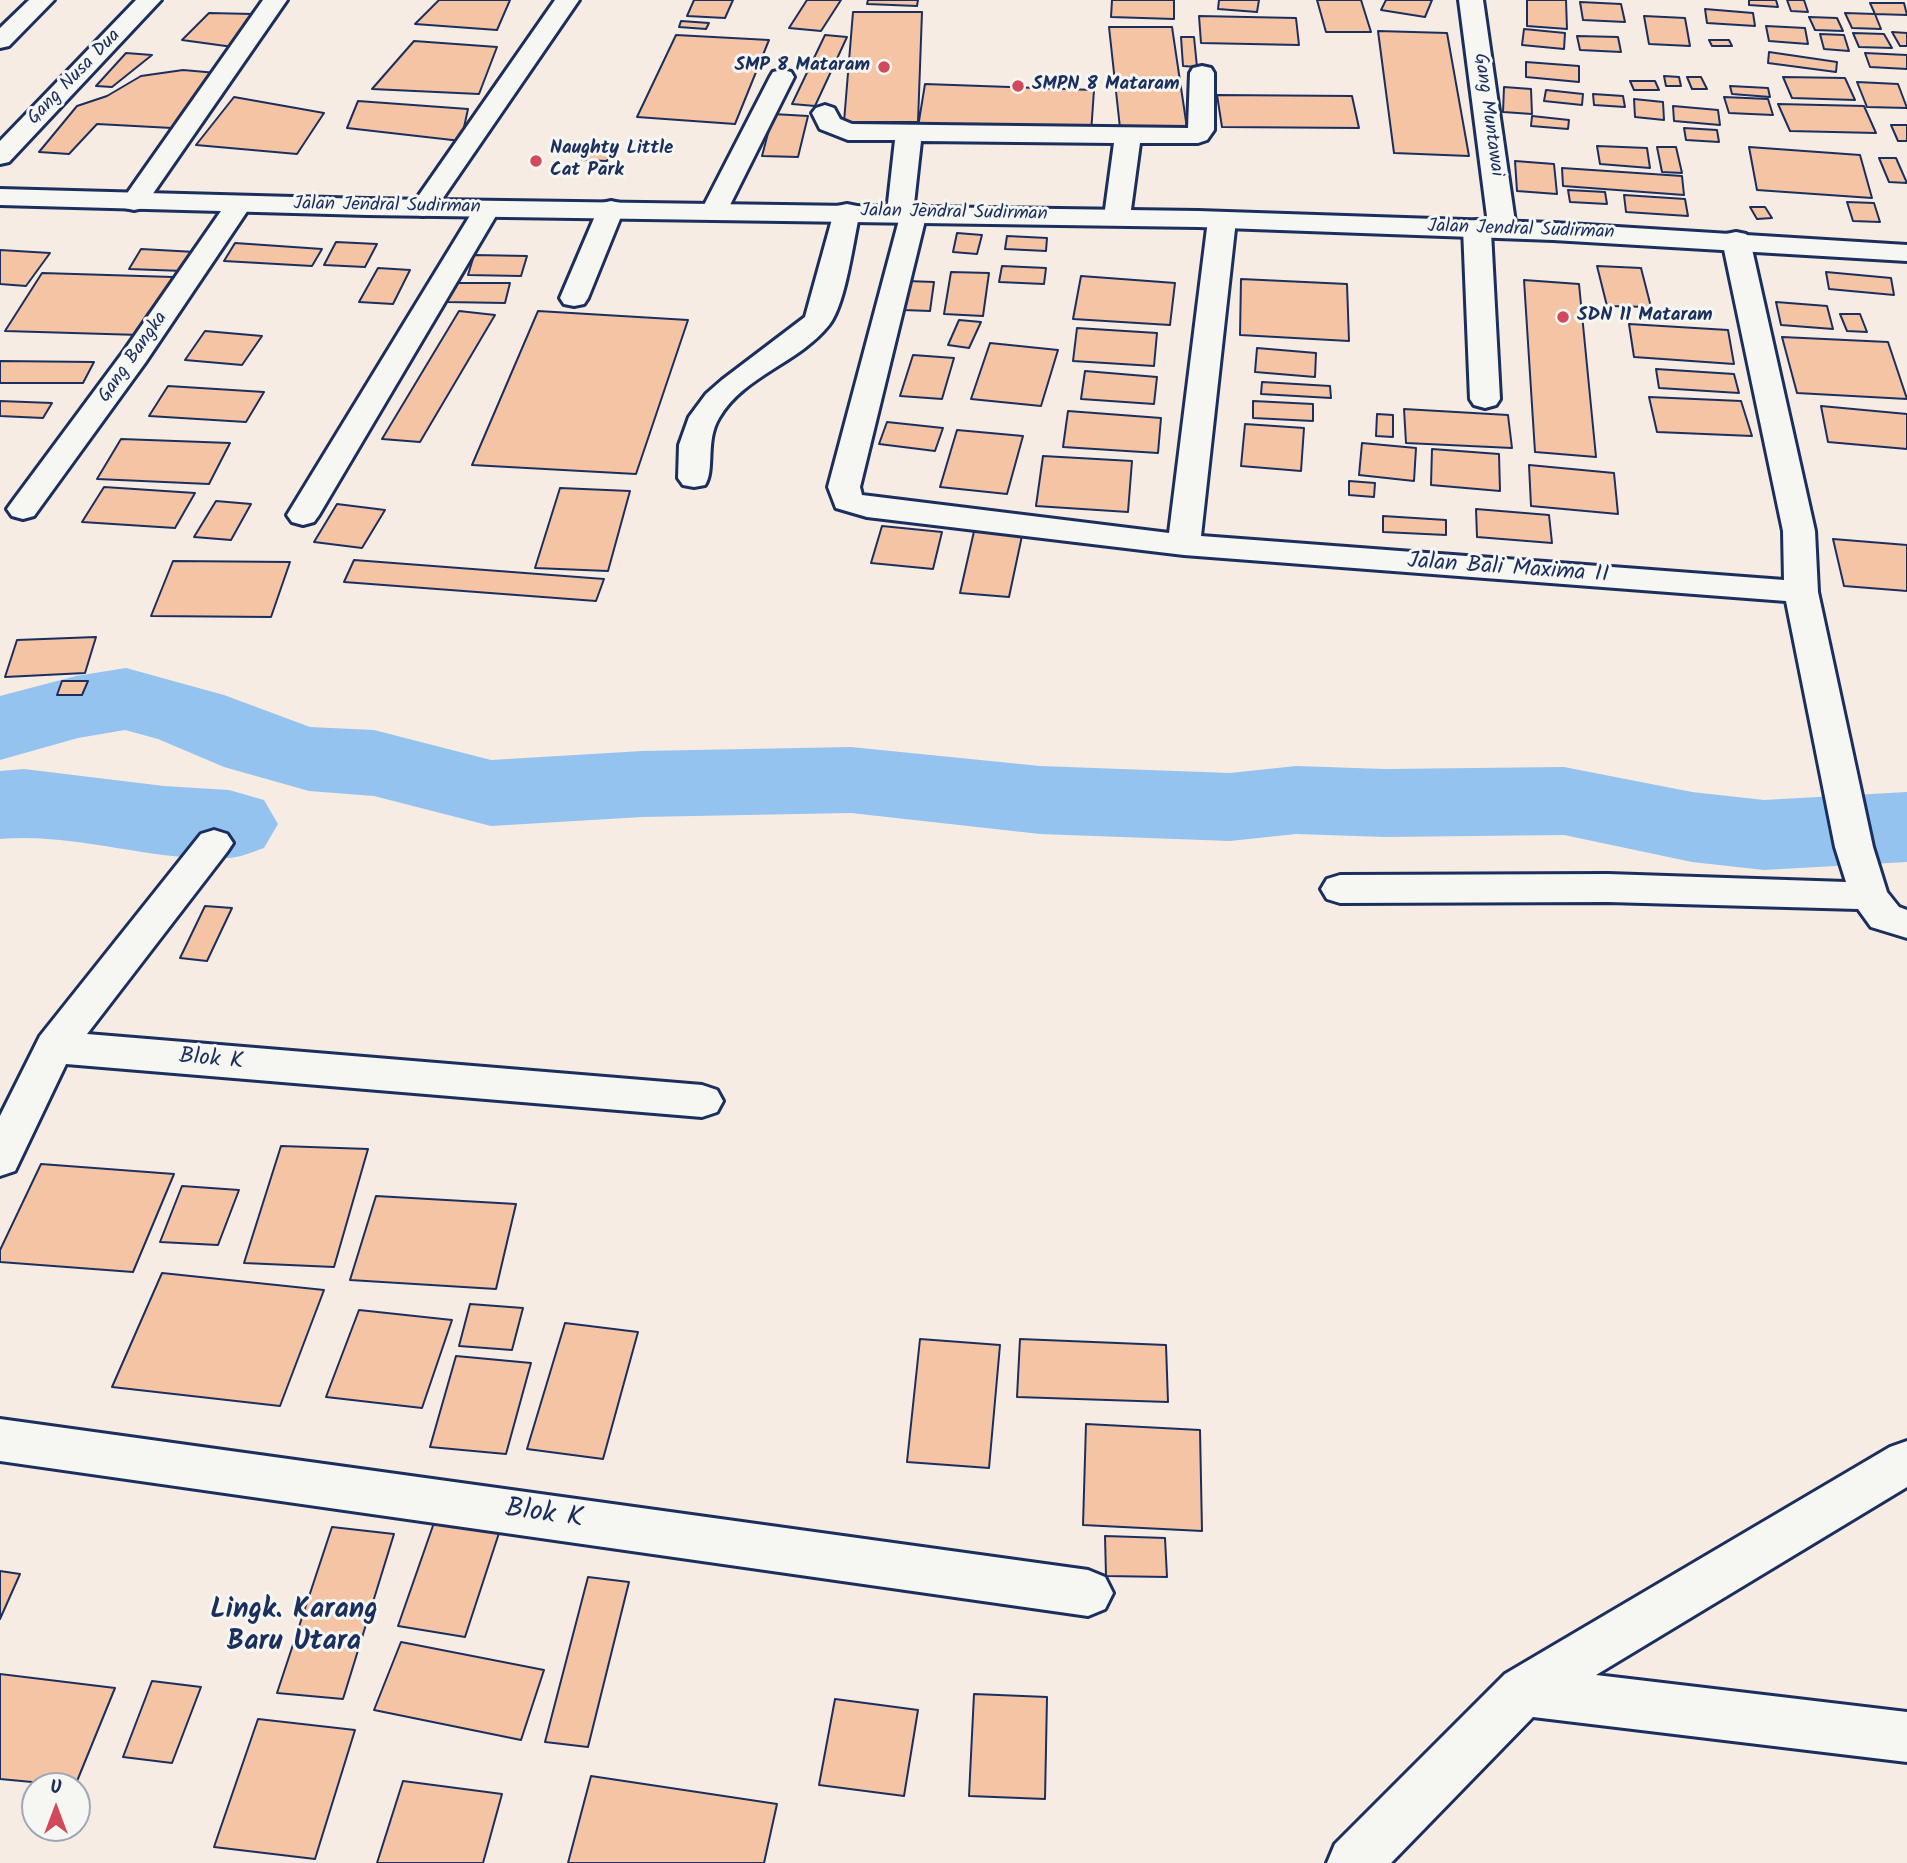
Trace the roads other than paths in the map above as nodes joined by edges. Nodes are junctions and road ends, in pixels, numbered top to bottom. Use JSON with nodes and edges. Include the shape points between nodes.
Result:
{"nodes":[{"id":1,"x":42,"y":0,"type":"edge"},
{"id":2,"x":149,"y":0,"type":"edge"},
{"id":3,"x":275,"y":0,"type":"edge"},
{"id":4,"x":567,"y":0,"type":"edge"},
{"id":5,"x":1471,"y":0,"type":"edge"},
{"id":6,"x":0,"y":41,"type":"edge"},
{"id":7,"x":1202,"y":73,"type":"dead end"},
{"id":8,"x":782,"y":77,"type":"dead end"},
{"id":9,"x":825,"y":113,"type":"dead end"},
{"id":10,"x":909,"y":132,"type":"junction"},
{"id":11,"x":1128,"y":135,"type":"junction"},
{"id":12,"x":0,"y":156,"type":"edge"},
{"id":13,"x":0,"y":197,"type":"edge"},
{"id":14,"x":134,"y":202,"type":"junction"},
{"id":15,"x":239,"y":204,"type":"junction"},
{"id":16,"x":423,"y":208,"type":"junction"},
{"id":17,"x":487,"y":209,"type":"junction"},
{"id":18,"x":611,"y":209,"type":"junction"},
{"id":19,"x":715,"y":209,"type":"junction"},
{"id":20,"x":847,"y":212,"type":"junction"},
{"id":21,"x":907,"y":212,"type":"junction"},
{"id":22,"x":1117,"y":217,"type":"junction"},
{"id":23,"x":1222,"y":220,"type":"junction"},
{"id":24,"x":1490,"y":229,"type":"junction"},
{"id":25,"x":1737,"y":240,"type":"junction"},
{"id":26,"x":1907,"y":253,"type":"edge"},
{"id":27,"x":575,"y":298,"type":"dead end"},
{"id":28,"x":1485,"y":399,"type":"dead end"},
{"id":29,"x":694,"y":478,"type":"dead end"},
{"id":30,"x":23,"y":509,"type":"dead end"},
{"id":31,"x":303,"y":515,"type":"dead end"},
{"id":32,"x":1184,"y":545,"type":"junction"},
{"id":33,"x":1801,"y":592,"type":"junction"},
{"id":34,"x":214,"y":843,"type":"dead end"},
{"id":35,"x":1340,"y":889,"type":"dead end"},
{"id":36,"x":1869,"y":896,"type":"junction"},
{"id":37,"x":1907,"y":924,"type":"edge"},
{"id":38,"x":54,"y":1047,"type":"junction"},
{"id":39,"x":702,"y":1101,"type":"dead end"},
{"id":40,"x":0,"y":1159,"type":"edge"},
{"id":41,"x":0,"y":1440,"type":"edge"},
{"id":42,"x":1907,"y":1462,"type":"edge"},
{"id":43,"x":1088,"y":1593,"type":"dead end"},
{"id":44,"x":1523,"y":1691,"type":"junction"},
{"id":45,"x":1907,"y":1737,"type":"edge"},
{"id":46,"x":1354,"y":1863,"type":"edge"}],
"edges":[{"from":1,"to":6,"type":"main road"},
{"from":2,"to":12,"type":"main road","name":"Gang Nusa Dua"},
{"from":3,"to":14,"type":"main road"},
{"from":4,"to":16,"type":"main road"},
{"from":5,"to":24,"type":"main road","name":"Gang Muntawai"},
{"from":7,"to":11,"type":"main road","via":[[1198,135]]},
{"from":8,"to":19,"type":"main road"},
{"from":9,"to":10,"type":"main road","via":[[829,124],[840,130]]},
{"from":10,"to":11,"type":"main road"},
{"from":10,"to":21,"type":"main road"},
{"from":11,"to":22,"type":"main road"},
{"from":13,"to":14,"type":"main road","name":"Jalan Jendral Sudirman"},
{"from":14,"to":15,"type":"main road","name":"Jalan Jendral Sudirman"},
{"from":15,"to":16,"type":"main road","name":"Jalan Jendral Sudirman"},
{"from":15,"to":30,"type":"main road","name":"Gang Bangka","via":[[135,357]]},
{"from":16,"to":17,"type":"main road","name":"Jalan Jendral Sudirman"},
{"from":17,"to":18,"type":"main road","name":"Jalan Jendral Sudirman"},
{"from":17,"to":31,"type":"main road"},
{"from":18,"to":19,"type":"main road","name":"Jalan Jendral Sudirman"},
{"from":18,"to":27,"type":"main road"},
{"from":19,"to":20,"type":"main road","name":"Jalan Jendral Sudirman"},
{"from":20,"to":21,"type":"main road","name":"Jalan Jendral Sudirman"},
{"from":20,"to":29,"type":"main road","via":[[819,318],[737,382],[707,413],[696,435]]},
{"from":21,"to":22,"type":"main road","name":"Jalan Jendral Sudirman"},
{"from":21,"to":32,"type":"main road","name":"Jalan Bali Maxima II","via":[[844,487],[848,500],[867,507]]},
{"from":22,"to":23,"type":"main road","name":"Jalan Jendral Sudirman"},
{"from":23,"to":24,"type":"main road","name":"Jalan Jendral Sudirman"},
{"from":23,"to":32,"type":"main road"},
{"from":24,"to":25,"type":"main road","name":"Jalan Jendral Sudirman"},
{"from":24,"to":28,"type":"main road","name":"Gang Muntawai"},
{"from":25,"to":26,"type":"main road","name":"Jalan Jendral Sudirman"},
{"from":25,"to":33,"type":"main road","via":[[1799,531]]},
{"from":32,"to":33,"type":"main road","name":"Jalan Bali Maxima II"},
{"from":33,"to":36,"type":"main road","via":[[1841,795]]},
{"from":34,"to":38,"type":"main road"},
{"from":35,"to":36,"type":"main road","via":[[1622,888]]},
{"from":36,"to":37,"type":"main road","via":[[1885,917]]},
{"from":38,"to":39,"type":"main road","name":"Blok K"},
{"from":38,"to":40,"type":"main road"},
{"from":41,"to":43,"type":"main road","name":"Blok K"},
{"from":42,"to":44,"type":"main road"},
{"from":44,"to":45,"type":"main road"},
{"from":44,"to":46,"type":"main road"}]}
